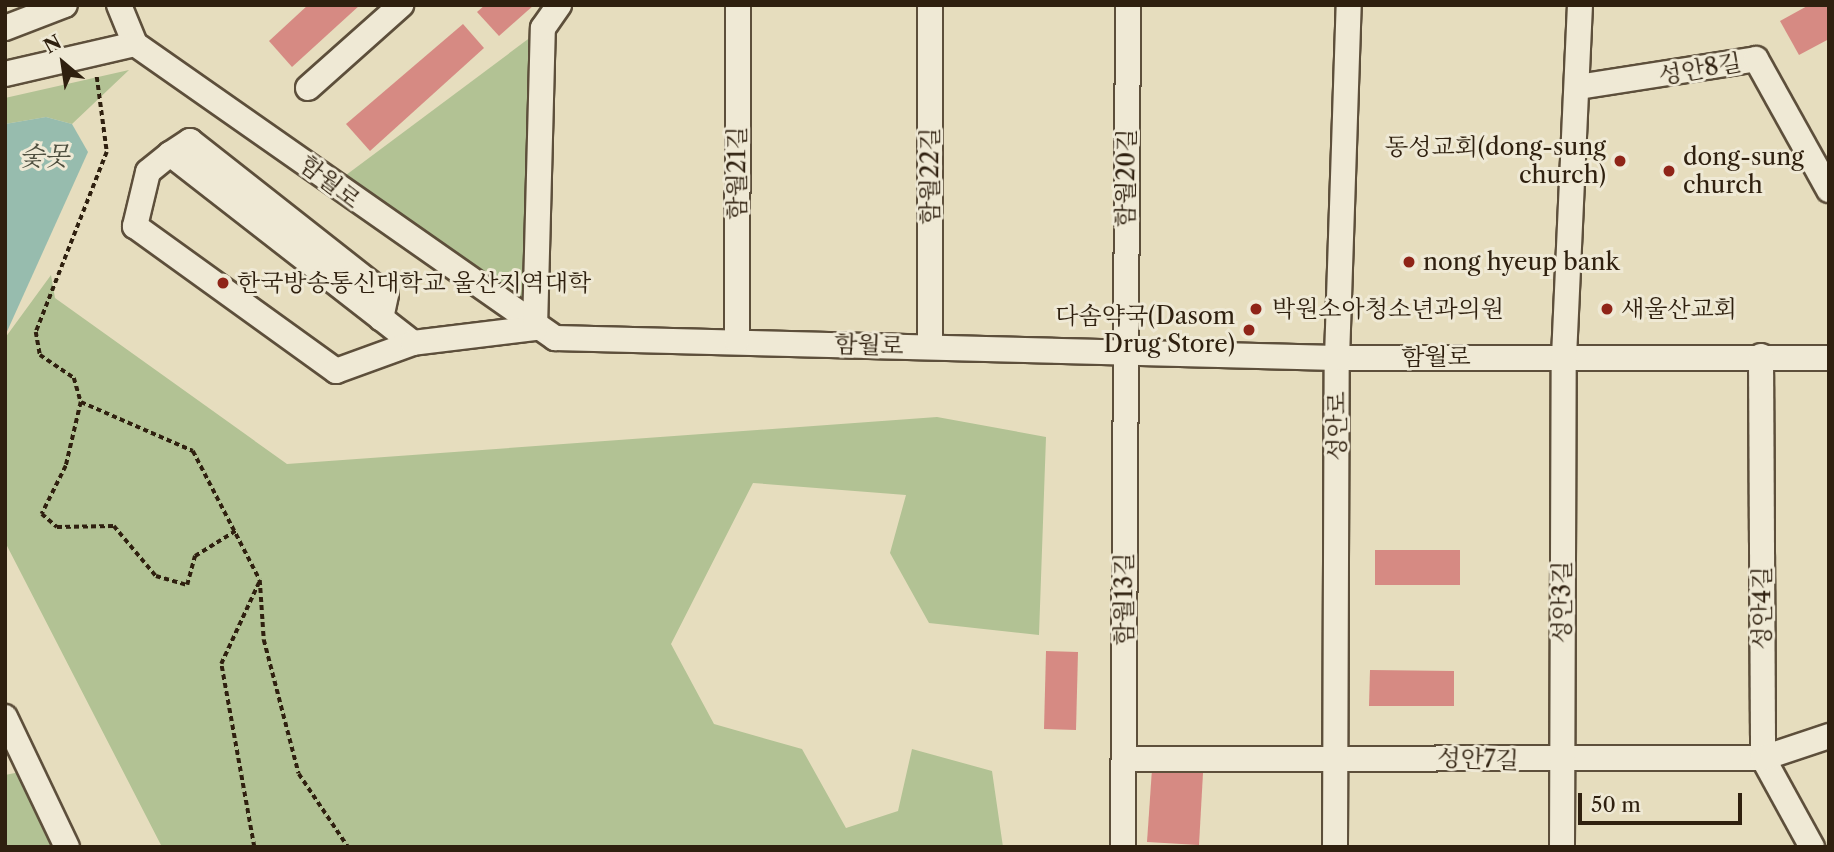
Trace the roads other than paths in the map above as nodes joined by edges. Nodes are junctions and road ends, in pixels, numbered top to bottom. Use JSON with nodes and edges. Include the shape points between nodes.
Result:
{"nodes":[{"id":1,"x":65,"y":5,"type":"edge"},
{"id":2,"x":119,"y":5,"type":"edge"},
{"id":3,"x":401,"y":5,"type":"edge"},
{"id":4,"x":559,"y":5,"type":"edge"},
{"id":5,"x":738,"y":5,"type":"edge"},
{"id":6,"x":930,"y":5,"type":"edge"},
{"id":7,"x":1128,"y":5,"type":"edge"},
{"id":8,"x":1349,"y":5,"type":"edge"},
{"id":9,"x":1580,"y":5,"type":"edge"},
{"id":10,"x":5,"y":28,"type":"edge"},
{"id":11,"x":135,"y":44,"type":"junction"},
{"id":12,"x":5,"y":74,"type":"edge"},
{"id":13,"x":1578,"y":87,"type":"junction"},
{"id":14,"x":308,"y":88,"type":"dead end"},
{"id":15,"x":1829,"y":190,"type":"edge"},
{"id":16,"x":535,"y":328,"type":"junction"},
{"id":17,"x":737,"y":341,"type":"junction"},
{"id":18,"x":414,"y":343,"type":"junction"},
{"id":19,"x":930,"y":346,"type":"junction"},
{"id":20,"x":1123,"y":352,"type":"junction"},
{"id":21,"x":1761,"y":356,"type":"junction"},
{"id":22,"x":1564,"y":357,"type":"junction"},
{"id":23,"x":1337,"y":358,"type":"junction"},
{"id":24,"x":1829,"y":358,"type":"edge"},
{"id":25,"x":5,"y":717,"type":"edge"},
{"id":26,"x":1829,"y":736,"type":"edge"},
{"id":27,"x":1336,"y":754,"type":"junction"},
{"id":28,"x":1763,"y":758,"type":"junction"},
{"id":29,"x":1124,"y":759,"type":"junction"},
{"id":30,"x":1561,"y":762,"type":"junction"},
{"id":31,"x":67,"y":847,"type":"edge"},
{"id":32,"x":1123,"y":847,"type":"edge"},
{"id":33,"x":1335,"y":847,"type":"edge"},
{"id":34,"x":1562,"y":847,"type":"edge"},
{"id":35,"x":1812,"y":847,"type":"edge"}],
"edges":[{"from":1,"to":10,"type":"street"},
{"from":2,"to":11,"type":"street"},
{"from":3,"to":14,"type":"street"},
{"from":4,"to":16,"type":"street","via":[[543,28]]},
{"from":5,"to":17,"type":"street","name":"함월21길"},
{"from":6,"to":19,"type":"street","name":"함월22길"},
{"from":7,"to":20,"type":"street","name":"함월20길"},
{"from":8,"to":23,"type":"street","name":"성안로"},
{"from":9,"to":13,"type":"street"},
{"from":11,"to":12,"type":"street"},
{"from":11,"to":16,"type":"street","name":"함월로"},
{"from":13,"to":15,"type":"street","name":"성안8길","via":[[1756,59]]},
{"from":13,"to":22,"type":"street"},
{"from":16,"to":17,"type":"street","name":"함월로","via":[[555,338]]},
{"from":16,"to":18,"type":"street"},
{"from":17,"to":19,"type":"street","name":"함월로"},
{"from":18,"to":18,"type":"street","via":[[170,154],[148,172],[135,226],[335,371]]},
{"from":19,"to":20,"type":"street","name":"함월로"},
{"from":20,"to":23,"type":"street","name":"함월로"},
{"from":20,"to":29,"type":"street","name":"함월13길"},
{"from":21,"to":22,"type":"street","name":"함월로"},
{"from":21,"to":24,"type":"street","name":"함월로"},
{"from":21,"to":28,"type":"street","name":"성안4길"},
{"from":22,"to":23,"type":"street","name":"함월로"},
{"from":22,"to":30,"type":"street","name":"성안3길"},
{"from":23,"to":27,"type":"street","name":"성안로"},
{"from":25,"to":31,"type":"street"},
{"from":26,"to":28,"type":"street","name":"성안7길"},
{"from":27,"to":29,"type":"street","name":"성안7길"},
{"from":27,"to":30,"type":"street","name":"성안7길"},
{"from":27,"to":33,"type":"street","name":"성안로"},
{"from":28,"to":30,"type":"street","name":"성안7길"},
{"from":28,"to":35,"type":"street","name":"성안4길"},
{"from":29,"to":32,"type":"street","name":"함월13길"},
{"from":30,"to":34,"type":"street","name":"성안3길"}]}
